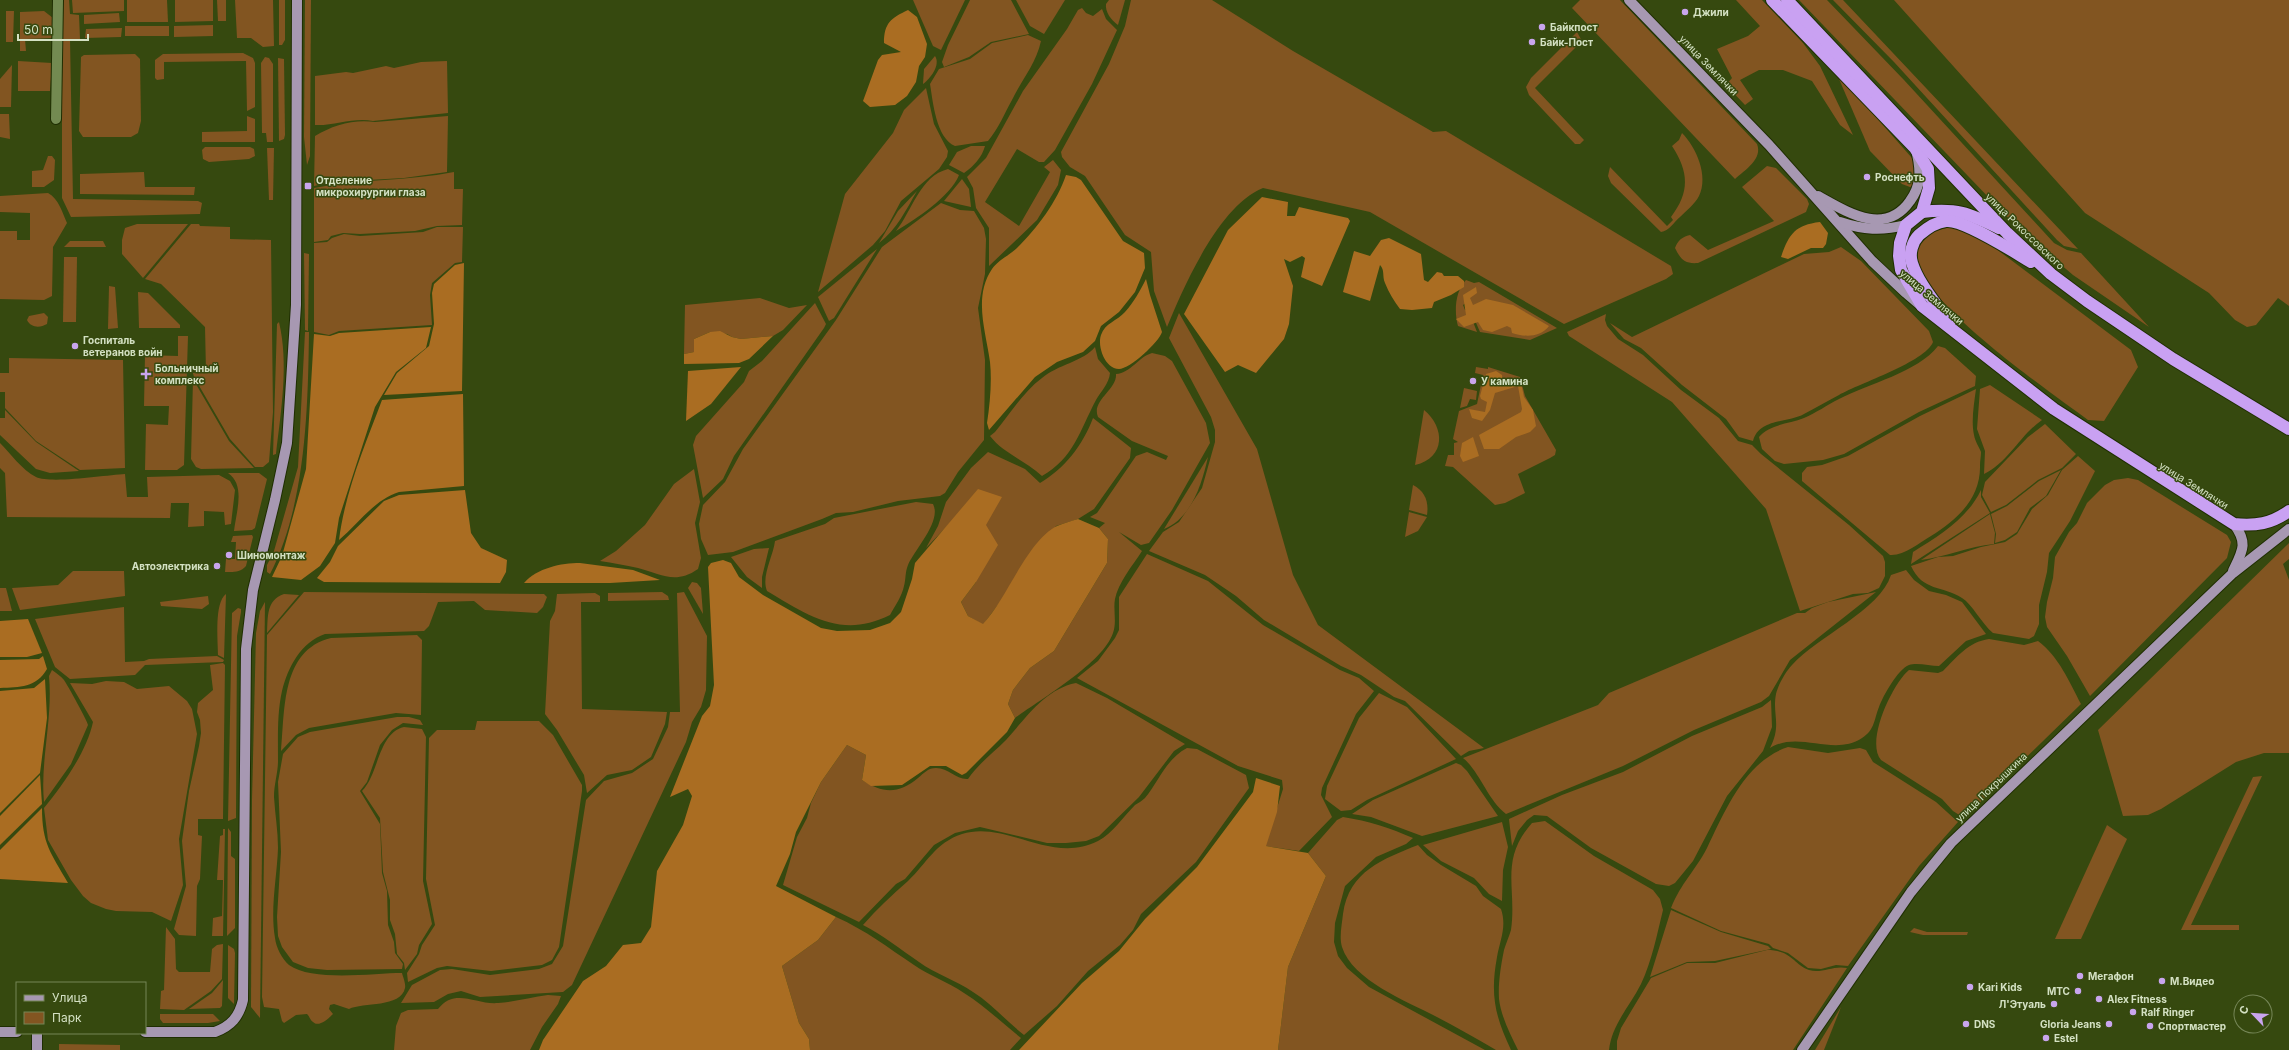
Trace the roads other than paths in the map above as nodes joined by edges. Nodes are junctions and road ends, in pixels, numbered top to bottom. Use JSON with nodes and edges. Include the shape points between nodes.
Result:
{"nodes":[{"id":1,"x":58,"y":0,"type":"edge"},
{"id":2,"x":297,"y":0,"type":"edge"},
{"id":3,"x":1629,"y":0,"type":"edge"},
{"id":4,"x":1772,"y":0,"type":"edge"},
{"id":5,"x":1787,"y":0,"type":"edge"},
{"id":6,"x":56,"y":119,"type":"dead end"},
{"id":7,"x":1915,"y":148,"type":"junction"},
{"id":8,"x":1811,"y":192,"type":"junction"},
{"id":9,"x":1922,"y":212,"type":"junction"},
{"id":10,"x":1838,"y":221,"type":"junction"},
{"id":11,"x":1906,"y":225,"type":"junction"},
{"id":12,"x":2007,"y":233,"type":"junction"},
{"id":13,"x":2051,"y":274,"type":"junction"},
{"id":14,"x":1922,"y":306,"type":"junction"},
{"id":15,"x":1954,"y":331,"type":"junction"},
{"id":16,"x":2289,"y":429,"type":"edge"},
{"id":17,"x":2289,"y":511,"type":"edge"},
{"id":18,"x":2234,"y":524,"type":"junction"},
{"id":19,"x":2289,"y":529,"type":"edge"},
{"id":20,"x":2233,"y":572,"type":"junction"},
{"id":21,"x":0,"y":1032,"type":"edge"},
{"id":22,"x":16,"y":1032,"type":"edge"},
{"id":23,"x":146,"y":1032,"type":"edge"},
{"id":24,"x":38,"y":1034,"type":"edge"},
{"id":25,"x":37,"y":1050,"type":"edge"},
{"id":26,"x":1802,"y":1050,"type":"edge"}],
"edges":[{"from":1,"to":6,"type":"street"},
{"from":2,"to":23,"type":"main road","via":[[296,305],[287,443],[253,590],[246,649],[243,1000],[235,1020],[215,1032]]},
{"from":3,"to":8,"type":"main road","name":"улица Землячки"},
{"from":4,"to":7,"type":"highway"},
{"from":5,"to":12,"type":"highway","name":"улица Рокоссовского"},
{"from":7,"to":8,"type":"main road","via":[[1921,174],[1919,185],[1905,209],[1895,216],[1872,219],[1858,216]]},
{"from":7,"to":9,"type":"highway","via":[[1928,169],[1930,178]]},
{"from":8,"to":10,"type":"main road","name":"улица Землячки"},
{"from":9,"to":11,"type":"highway"},
{"from":9,"to":12,"type":"highway","via":[[1947,209],[1961,212]]},
{"from":10,"to":11,"type":"main road","via":[[1872,231]]},
{"from":10,"to":14,"type":"main road","name":"улица Землячки","via":[[1872,261]]},
{"from":11,"to":14,"type":"highway","via":[[1898,256],[1901,270]]},
{"from":12,"to":13,"type":"highway","name":"улица Рокоссовского"},
{"from":13,"to":15,"type":"highway","via":[[1966,226],[1947,221],[1933,225],[1918,236],[1911,246],[1911,262]]},
{"from":13,"to":16,"type":"highway","name":"улица Рокоссовского","via":[[2173,359]]},
{"from":14,"to":15,"type":"highway","name":"улица Землячки"},
{"from":15,"to":18,"type":"highway","name":"улица Землячки","via":[[2054,409]]},
{"from":17,"to":18,"type":"highway","via":[[2273,522]]},
{"from":18,"to":20,"type":"main road","via":[[2242,535],[2244,546]]},
{"from":19,"to":20,"type":"main road","name":"улица Покрышкина"},
{"from":20,"to":26,"type":"main road","name":"улица Покрышкина","via":[[1951,843],[1912,892]]},
{"from":21,"to":22,"type":"main road"},
{"from":24,"to":25,"type":"main road"}]}
